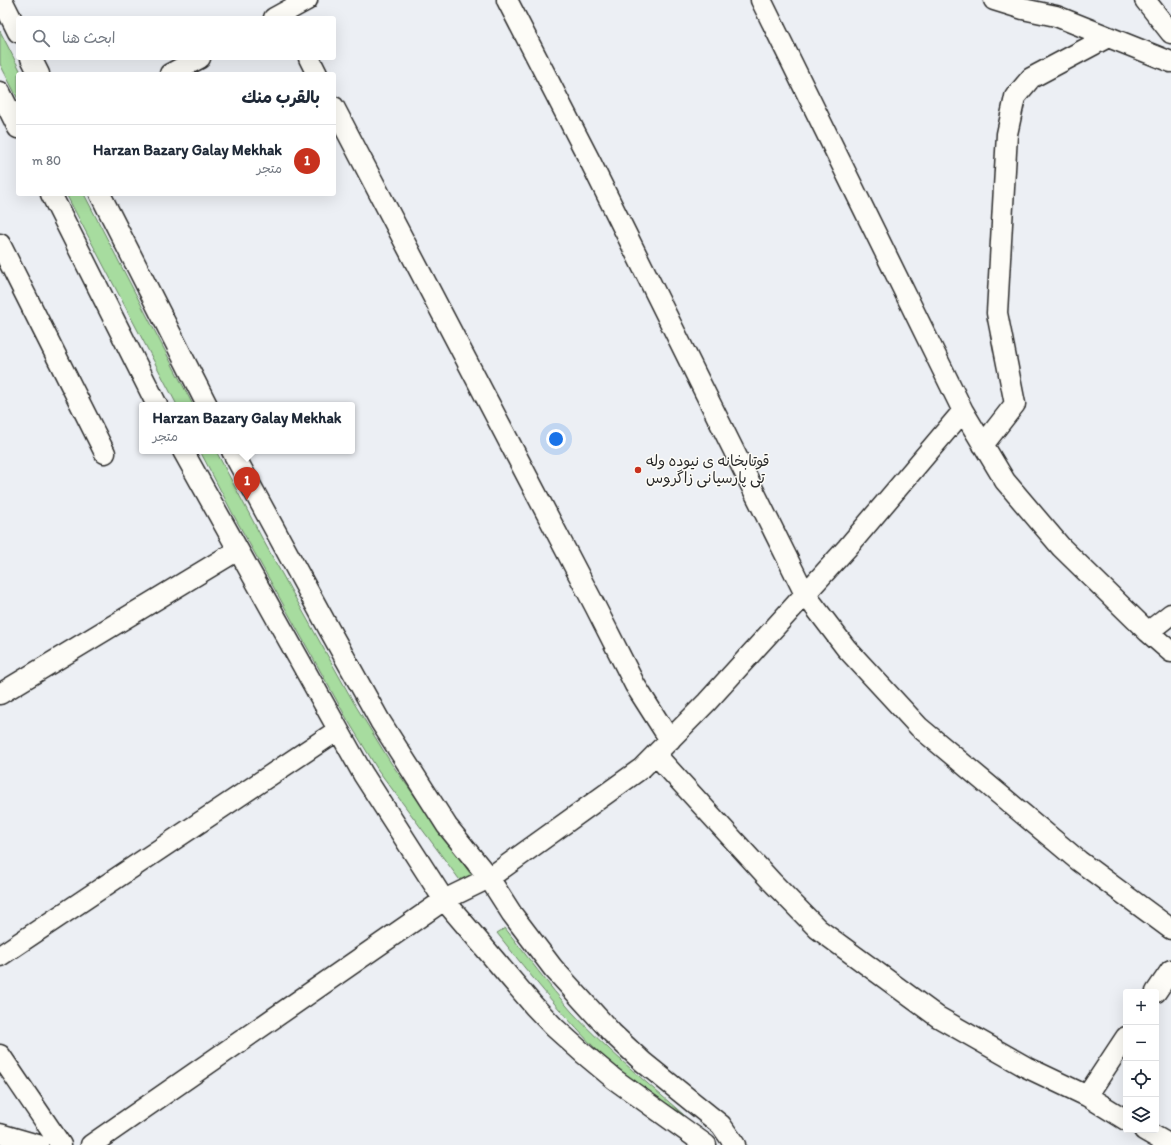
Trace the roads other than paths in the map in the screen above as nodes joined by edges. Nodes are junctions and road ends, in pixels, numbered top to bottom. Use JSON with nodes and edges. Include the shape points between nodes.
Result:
{"nodes":[{"id":1,"x":2,"y":0,"type":"edge"},
{"id":2,"x":307,"y":0,"type":"edge"},
{"id":3,"x":507,"y":0,"type":"edge"},
{"id":4,"x":761,"y":0,"type":"edge"},
{"id":5,"x":994,"y":0,"type":"edge"},
{"id":6,"x":1145,"y":0,"type":"edge"},
{"id":7,"x":282,"y":16,"type":"edge"},
{"id":8,"x":16,"y":28,"type":"edge"},
{"id":9,"x":1171,"y":33,"type":"edge"},
{"id":10,"x":1108,"y":37,"type":"junction"},
{"id":11,"x":32,"y":60,"type":"edge"},
{"id":12,"x":196,"y":60,"type":"edge"},
{"id":13,"x":309,"y":60,"type":"edge"},
{"id":14,"x":1171,"y":62,"type":"edge"},
{"id":15,"x":38,"y":72,"type":"edge"},
{"id":16,"x":174,"y":72,"type":"edge"},
{"id":17,"x":316,"y":72,"type":"edge"},
{"id":18,"x":0,"y":92,"type":"edge"},
{"id":19,"x":336,"y":111,"type":"edge"},
{"id":20,"x":16,"y":124,"type":"edge"},
{"id":21,"x":52,"y":196,"type":"edge"},
{"id":22,"x":101,"y":196,"type":"edge"},
{"id":23,"x":0,"y":244,"type":"edge"},
{"id":24,"x":155,"y":402,"type":"edge"},
{"id":25,"x":205,"y":402,"type":"edge"},
{"id":26,"x":963,"y":411,"type":"junction"},
{"id":27,"x":983,"y":445,"type":"junction"},
{"id":28,"x":105,"y":453,"type":"dead end"},
{"id":29,"x":185,"y":454,"type":"edge"},
{"id":30,"x":234,"y":454,"type":"edge"},
{"id":31,"x":238,"y":550,"type":"junction"},
{"id":32,"x":805,"y":594,"type":"junction"},
{"id":33,"x":1171,"y":614,"type":"edge"},
{"id":34,"x":1148,"y":632,"type":"junction"},
{"id":35,"x":1171,"y":652,"type":"edge"},
{"id":36,"x":0,"y":694,"type":"edge"},
{"id":37,"x":338,"y":730,"type":"junction"},
{"id":38,"x":670,"y":740,"type":"junction"},
{"id":39,"x":656,"y":755,"type":"junction"},
{"id":40,"x":489,"y":878,"type":"junction"},
{"id":41,"x":444,"y":900,"type":"junction"},
{"id":42,"x":1171,"y":929,"type":"edge"},
{"id":43,"x":0,"y":956,"type":"edge"},
{"id":44,"x":1171,"y":970,"type":"edge"},
{"id":45,"x":1158,"y":989,"type":"edge"},
{"id":46,"x":1123,"y":1042,"type":"edge"},
{"id":47,"x":0,"y":1055,"type":"edge"},
{"id":48,"x":1087,"y":1096,"type":"junction"},
{"id":49,"x":1123,"y":1118,"type":"edge"},
{"id":50,"x":1149,"y":1133,"type":"edge"},
{"id":51,"x":0,"y":1134,"type":"edge"},
{"id":52,"x":38,"y":1145,"type":"edge"},
{"id":53,"x":61,"y":1145,"type":"edge"},
{"id":54,"x":91,"y":1145,"type":"edge"},
{"id":55,"x":706,"y":1145,"type":"edge"},
{"id":56,"x":735,"y":1145,"type":"edge"},
{"id":57,"x":1170,"y":1145,"type":"edge"}],
"edges":[{"from":1,"to":8,"type":"street"},
{"from":2,"to":7,"type":"street"},
{"from":3,"to":32,"type":"street"},
{"from":4,"to":26,"type":"street"},
{"from":5,"to":10,"type":"street","via":[[1056,16]]},
{"from":6,"to":9,"type":"street"},
{"from":10,"to":14,"type":"street"},
{"from":10,"to":27,"type":"street","via":[[1031,78],[1015,97],[1008,134],[997,313],[1015,404]]},
{"from":11,"to":15,"type":"street"},
{"from":12,"to":16,"type":"street"},
{"from":13,"to":17,"type":"street"},
{"from":18,"to":20,"type":"street"},
{"from":19,"to":38,"type":"street","via":[[635,685]]},
{"from":21,"to":24,"type":"street"},
{"from":22,"to":25,"type":"street"},
{"from":23,"to":28,"type":"street"},
{"from":26,"to":27,"type":"street"},
{"from":26,"to":32,"type":"street"},
{"from":27,"to":34,"type":"street","via":[[1005,481],[1060,547]]},
{"from":29,"to":31,"type":"street"},
{"from":30,"to":40,"type":"street","via":[[380,720],[447,826]]},
{"from":31,"to":36,"type":"street"},
{"from":31,"to":37,"type":"street"},
{"from":32,"to":38,"type":"street"},
{"from":32,"to":42,"type":"street","via":[[846,648],[919,727],[1079,861]]},
{"from":33,"to":34,"type":"street"},
{"from":34,"to":35,"type":"street"},
{"from":37,"to":41,"type":"street","via":[[363,774]]},
{"from":37,"to":43,"type":"street"},
{"from":38,"to":39,"type":"street"},
{"from":39,"to":40,"type":"street","via":[[642,768]]},
{"from":39,"to":48,"type":"street","via":[[818,930],[938,1017],[1026,1067]]},
{"from":40,"to":41,"type":"street"},
{"from":40,"to":56,"type":"street","via":[[512,914],[553,968],[612,1033],[643,1062],[721,1125]]},
{"from":41,"to":54,"type":"street"},
{"from":41,"to":55,"type":"street","via":[[555,1028],[614,1079]]},
{"from":44,"to":45,"type":"street"},
{"from":46,"to":48,"type":"street"},
{"from":47,"to":53,"type":"street"},
{"from":48,"to":49,"type":"street"},
{"from":50,"to":57,"type":"street"},
{"from":51,"to":52,"type":"street"}]}
